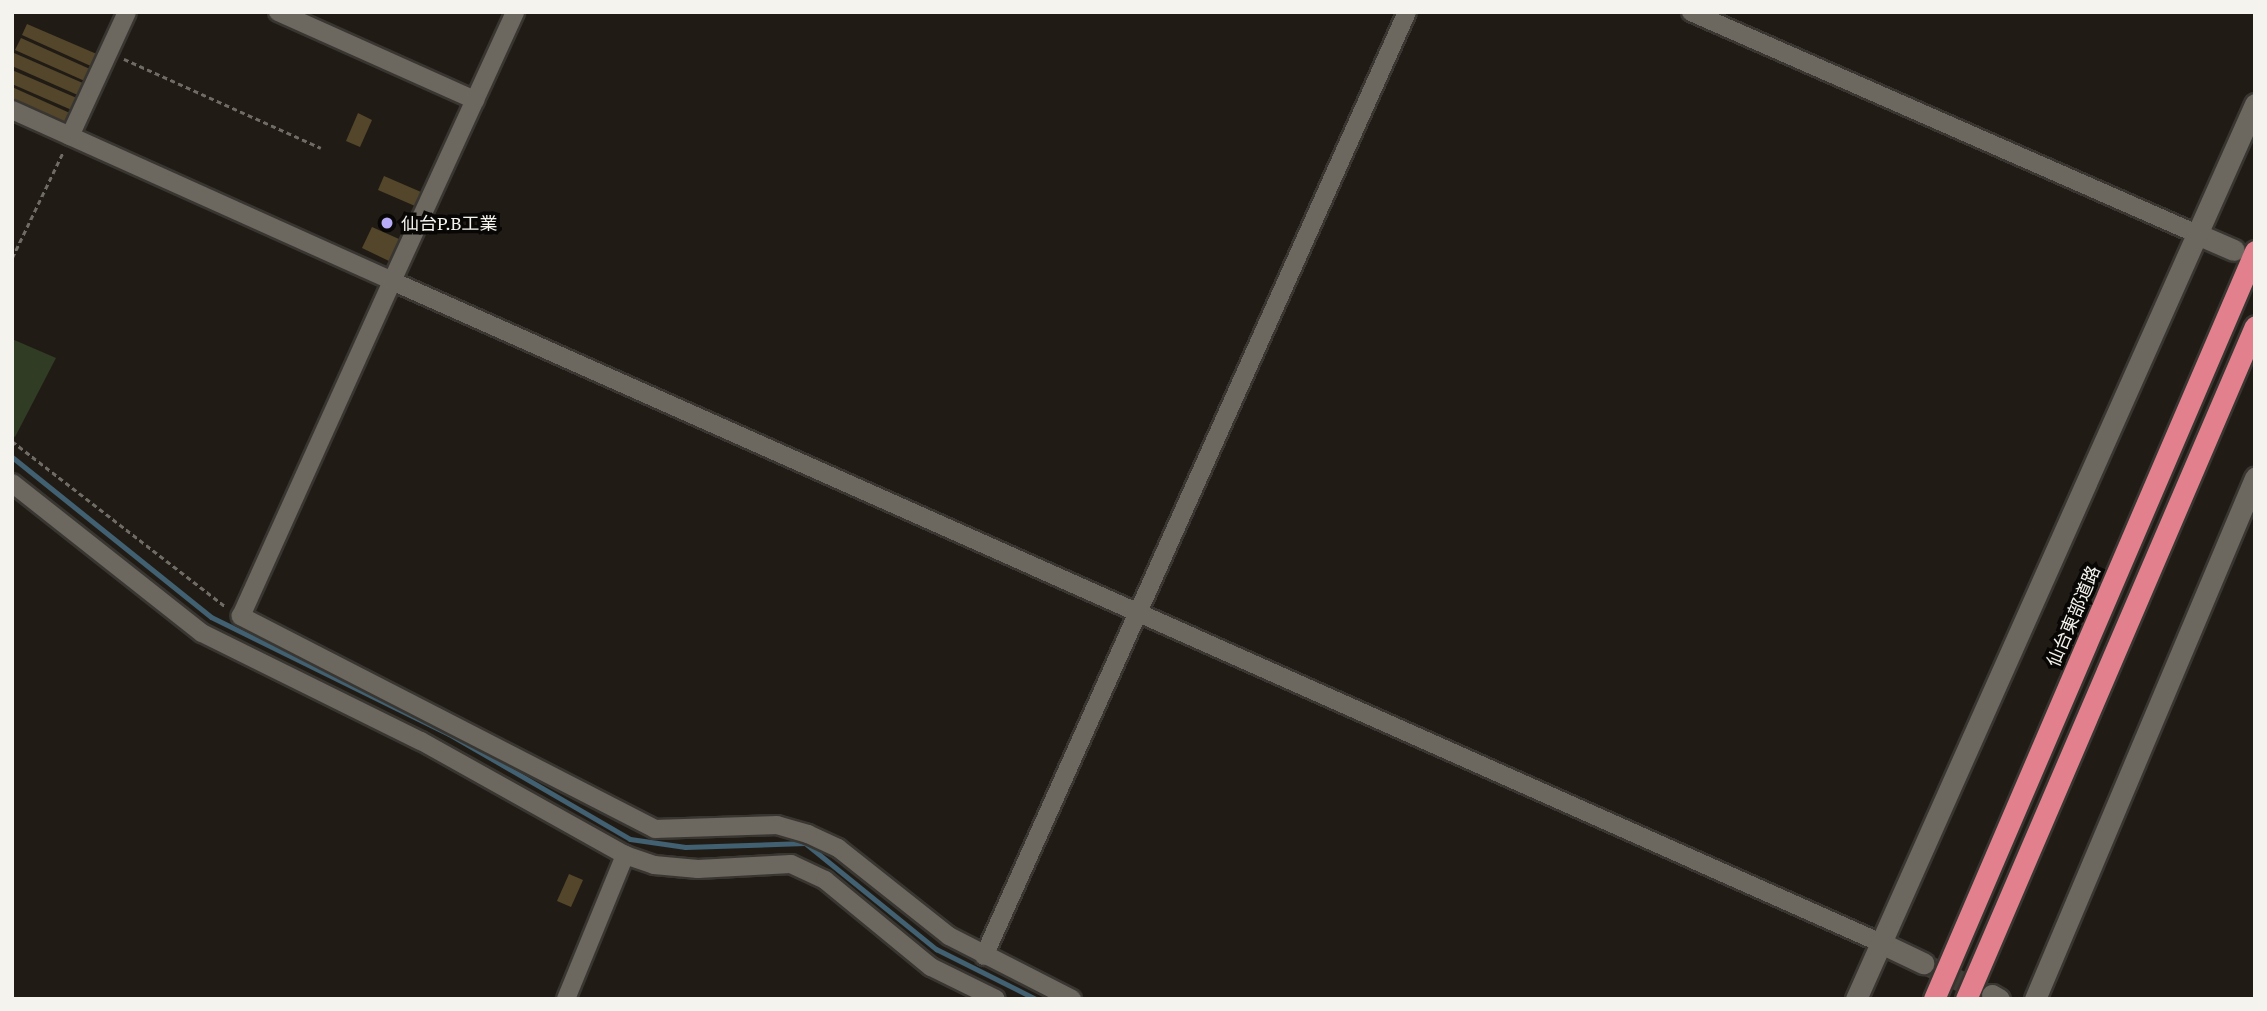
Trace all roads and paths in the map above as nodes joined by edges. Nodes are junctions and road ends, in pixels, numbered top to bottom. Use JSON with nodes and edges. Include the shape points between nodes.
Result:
{"nodes":[{"id":1,"x":127,"y":12,"type":"edge"},
{"id":2,"x":278,"y":12,"type":"edge"},
{"id":3,"x":515,"y":12,"type":"edge"},
{"id":4,"x":1407,"y":12,"type":"edge"},
{"id":5,"x":1691,"y":12,"type":"edge"},
{"id":6,"x":108,"y":52,"type":"junction"},
{"id":7,"x":475,"y":100,"type":"junction"},
{"id":8,"x":2255,"y":104,"type":"edge"},
{"id":9,"x":12,"y":110,"type":"edge"},
{"id":10,"x":71,"y":136,"type":"junction"},
{"id":11,"x":321,"y":148,"type":"dead end"},
{"id":12,"x":2197,"y":234,"type":"junction"},
{"id":13,"x":2244,"y":250,"type":"edge"},
{"id":14,"x":12,"y":258,"type":"edge"},
{"id":15,"x":392,"y":281,"type":"junction"},
{"id":16,"x":2255,"y":326,"type":"edge"},
{"id":17,"x":12,"y":441,"type":"edge"},
{"id":18,"x":2255,"y":478,"type":"edge"},
{"id":19,"x":12,"y":483,"type":"edge"},
{"id":20,"x":1137,"y":612,"type":"junction"},
{"id":21,"x":241,"y":616,"type":"junction"},
{"id":22,"x":625,"y":855,"type":"junction"},
{"id":23,"x":1881,"y":943,"type":"junction"},
{"id":24,"x":984,"y":956,"type":"junction"},
{"id":25,"x":1923,"y":963,"type":"tunnel mouth"},
{"id":26,"x":566,"y":999,"type":"edge"},
{"id":27,"x":996,"y":999,"type":"edge"},
{"id":28,"x":1072,"y":999,"type":"edge"},
{"id":29,"x":1856,"y":999,"type":"edge"},
{"id":30,"x":1934,"y":999,"type":"edge"},
{"id":31,"x":1966,"y":999,"type":"edge"},
{"id":32,"x":2035,"y":999,"type":"edge"}],
"edges":[{"from":1,"to":6,"type":"street"},
{"from":2,"to":7,"type":"street"},
{"from":3,"to":7,"type":"street"},
{"from":4,"to":20,"type":"street"},
{"from":5,"to":12,"type":"street"},
{"from":6,"to":10,"type":"street"},
{"from":6,"to":11,"type":"path"},
{"from":7,"to":15,"type":"street"},
{"from":8,"to":12,"type":"street"},
{"from":9,"to":10,"type":"street"},
{"from":10,"to":14,"type":"path"},
{"from":10,"to":15,"type":"street"},
{"from":12,"to":13,"type":"street"},
{"from":12,"to":23,"type":"street"},
{"from":13,"to":30,"type":"highway","name":"仙台東部道路"},
{"from":15,"to":20,"type":"street"},
{"from":15,"to":21,"type":"street"},
{"from":16,"to":31,"type":"highway"},
{"from":17,"to":21,"type":"path","via":[[199,591]]},
{"from":18,"to":32,"type":"street"},
{"from":19,"to":22,"type":"street","via":[[202,633],[421,741]]},
{"from":20,"to":23,"type":"street"},
{"from":20,"to":24,"type":"street"},
{"from":21,"to":24,"type":"street","via":[[655,829],[777,825],[808,834],[838,848]]},
{"from":22,"to":26,"type":"street"},
{"from":22,"to":27,"type":"street","via":[[654,865],[698,869],[792,864],[825,880],[931,967]]},
{"from":23,"to":25,"type":"street"},
{"from":23,"to":29,"type":"street"},
{"from":24,"to":28,"type":"street"}]}
